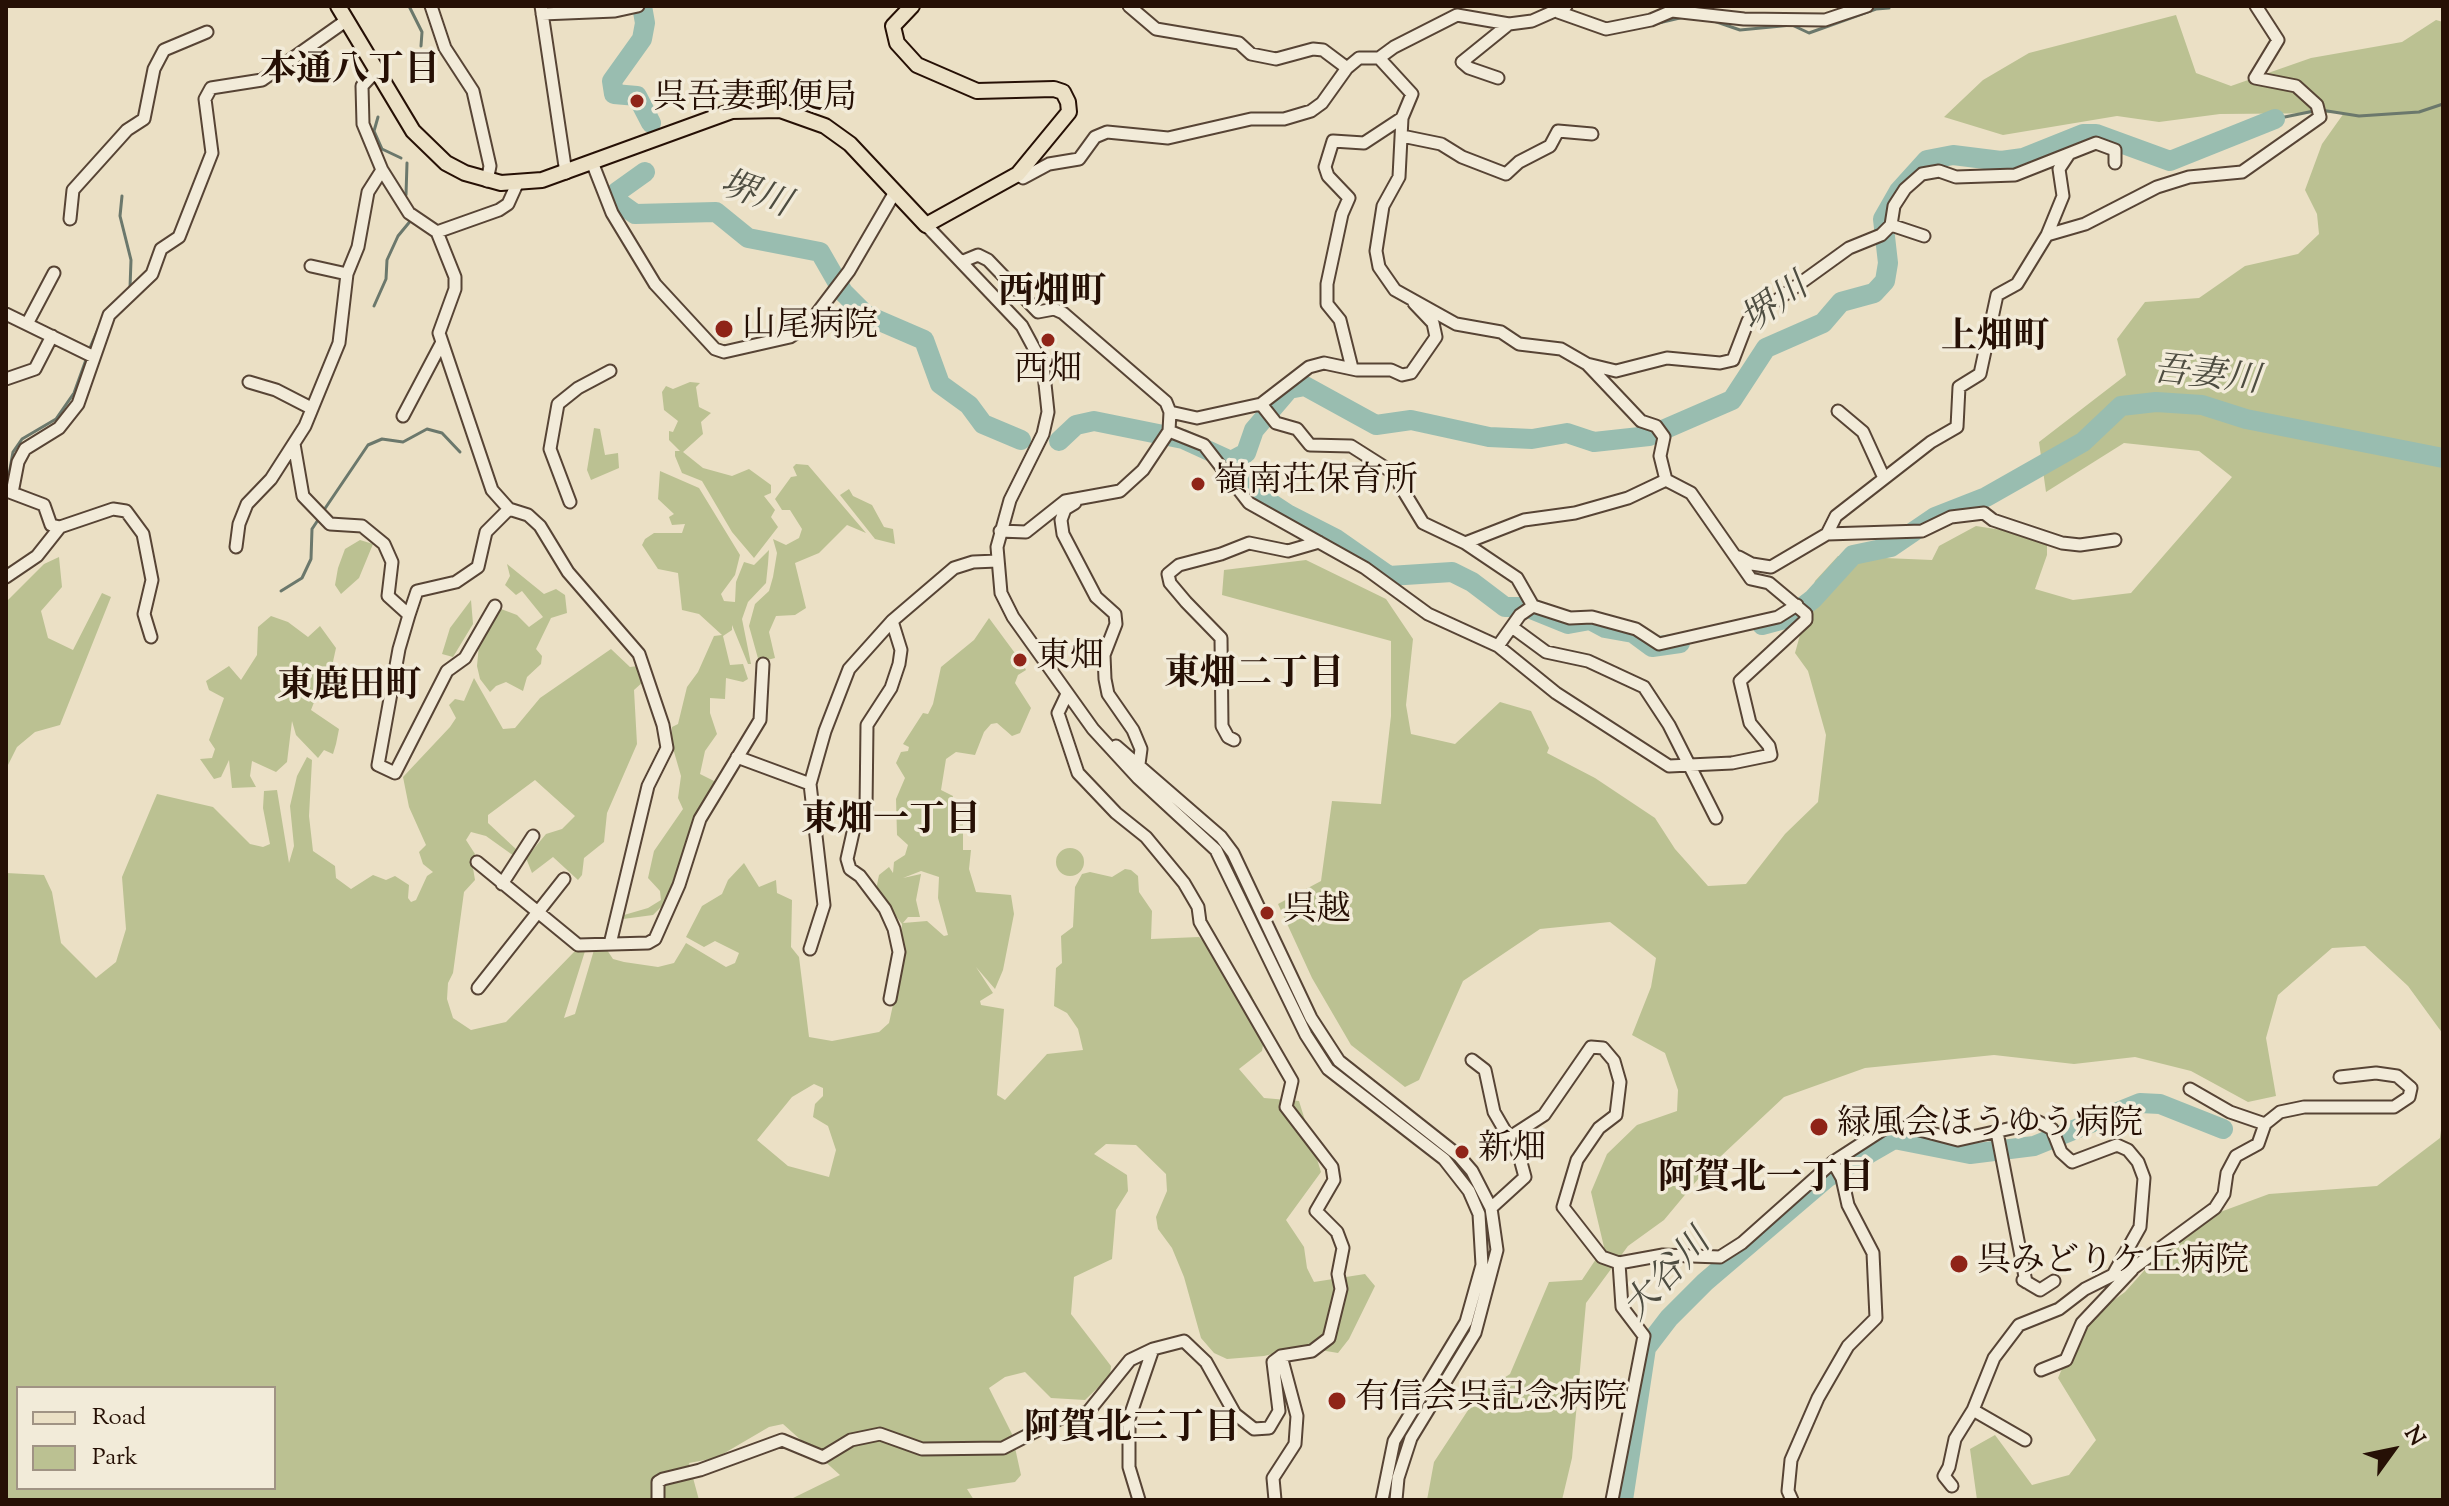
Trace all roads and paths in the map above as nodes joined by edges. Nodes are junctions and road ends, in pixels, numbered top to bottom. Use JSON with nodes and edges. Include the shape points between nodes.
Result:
{"nodes":[{"id":1,"x":338,"y":6,"type":"edge"},
{"id":2,"x":431,"y":6,"type":"edge"},
{"id":3,"x":638,"y":6,"type":"edge"},
{"id":4,"x":912,"y":6,"type":"edge"},
{"id":5,"x":1129,"y":6,"type":"edge"},
{"id":6,"x":1867,"y":6,"type":"edge"},
{"id":7,"x":2256,"y":6,"type":"edge"},
{"id":8,"x":1562,"y":9,"type":"edge"},
{"id":9,"x":541,"y":10,"type":"edge"},
{"id":10,"x":347,"y":20,"type":"junction"},
{"id":11,"x":1509,"y":24,"type":"junction"},
{"id":12,"x":207,"y":32,"type":"dead end"},
{"id":13,"x":1379,"y":58,"type":"junction"},
{"id":14,"x":1347,"y":68,"type":"junction"},
{"id":15,"x":377,"y":70,"type":"junction"},
{"id":16,"x":1498,"y":78,"type":"dead end"},
{"id":17,"x":1402,"y":118,"type":"junction"},
{"id":18,"x":1592,"y":134,"type":"dead end"},
{"id":19,"x":1402,"y":136,"type":"junction"},
{"id":20,"x":2069,"y":154,"type":"junction"},
{"id":21,"x":592,"y":162,"type":"junction"},
{"id":22,"x":2115,"y":163,"type":"dead end"},
{"id":23,"x":382,"y":170,"type":"junction"},
{"id":24,"x":566,"y":173,"type":"junction"},
{"id":25,"x":1018,"y":174,"type":"junction"},
{"id":26,"x":487,"y":181,"type":"junction"},
{"id":27,"x":517,"y":184,"type":"junction"},
{"id":28,"x":895,"y":192,"type":"junction"},
{"id":29,"x":70,"y":219,"type":"dead end"},
{"id":30,"x":926,"y":225,"type":"junction"},
{"id":31,"x":1891,"y":225,"type":"junction"},
{"id":32,"x":437,"y":232,"type":"junction"},
{"id":33,"x":2047,"y":235,"type":"junction"},
{"id":34,"x":1924,"y":236,"type":"dead end"},
{"id":35,"x":961,"y":262,"type":"junction"},
{"id":36,"x":311,"y":266,"type":"dead end"},
{"id":37,"x":54,"y":273,"type":"dead end"},
{"id":38,"x":347,"y":274,"type":"junction"},
{"id":39,"x":1410,"y":300,"type":"junction"},
{"id":40,"x":7,"y":315,"type":"edge"},
{"id":41,"x":27,"y":324,"type":"junction"},
{"id":42,"x":52,"y":336,"type":"junction"},
{"id":43,"x":441,"y":344,"type":"junction"},
{"id":44,"x":94,"y":357,"type":"junction"},
{"id":45,"x":1587,"y":364,"type":"junction"},
{"id":46,"x":1352,"y":368,"type":"junction"},
{"id":47,"x":610,"y":371,"type":"dead end"},
{"id":48,"x":6,"y":379,"type":"edge"},
{"id":49,"x":249,"y":382,"type":"dead end"},
{"id":50,"x":1261,"y":404,"type":"junction"},
{"id":51,"x":311,"y":408,"type":"junction"},
{"id":52,"x":1838,"y":411,"type":"dead end"},
{"id":53,"x":1170,"y":412,"type":"junction"},
{"id":54,"x":403,"y":416,"type":"dead end"},
{"id":55,"x":1169,"y":431,"type":"junction"},
{"id":56,"x":294,"y":444,"type":"junction"},
{"id":57,"x":1884,"y":478,"type":"junction"},
{"id":58,"x":1666,"y":480,"type":"junction"},
{"id":59,"x":9,"y":492,"type":"edge"},
{"id":60,"x":1092,"y":496,"type":"junction"},
{"id":61,"x":570,"y":502,"type":"dead end"},
{"id":62,"x":509,"y":509,"type":"junction"},
{"id":63,"x":60,"y":527,"type":"junction"},
{"id":64,"x":1000,"y":531,"type":"junction"},
{"id":65,"x":1827,"y":534,"type":"junction"},
{"id":66,"x":2115,"y":540,"type":"dead end"},
{"id":67,"x":1319,"y":542,"type":"junction"},
{"id":68,"x":1465,"y":543,"type":"junction"},
{"id":69,"x":236,"y":547,"type":"dead end"},
{"id":70,"x":1739,"y":557,"type":"junction"},
{"id":71,"x":997,"y":561,"type":"junction"},
{"id":72,"x":6,"y":577,"type":"edge"},
{"id":73,"x":1797,"y":605,"type":"junction"},
{"id":74,"x":495,"y":606,"type":"dead end"},
{"id":75,"x":1533,"y":606,"type":"junction"},
{"id":76,"x":409,"y":615,"type":"junction"},
{"id":77,"x":892,"y":621,"type":"junction"},
{"id":78,"x":1512,"y":627,"type":"junction"},
{"id":79,"x":151,"y":637,"type":"dead end"},
{"id":80,"x":1498,"y":646,"type":"junction"},
{"id":81,"x":763,"y":664,"type":"dead end"},
{"id":82,"x":1067,"y":694,"type":"junction"},
{"id":83,"x":1093,"y":729,"type":"junction"},
{"id":84,"x":1234,"y":740,"type":"dead end"},
{"id":85,"x":737,"y":757,"type":"junction"},
{"id":86,"x":1139,"y":764,"type":"junction"},
{"id":87,"x":1691,"y":766,"type":"junction"},
{"id":88,"x":810,"y":784,"type":"junction"},
{"id":89,"x":1716,"y":818,"type":"dead end"},
{"id":90,"x":533,"y":836,"type":"dead end"},
{"id":91,"x":477,"y":862,"type":"dead end"},
{"id":92,"x":564,"y":879,"type":"dead end"},
{"id":93,"x":502,"y":884,"type":"junction"},
{"id":94,"x":537,"y":914,"type":"junction"},
{"id":95,"x":610,"y":944,"type":"junction"},
{"id":96,"x":810,"y":949,"type":"dead end"},
{"id":97,"x":478,"y":988,"type":"dead end"},
{"id":98,"x":890,"y":999,"type":"dead end"},
{"id":99,"x":1472,"y":1060,"type":"dead end"},
{"id":100,"x":2340,"y":1077,"type":"dead end"},
{"id":101,"x":2190,"y":1089,"type":"dead end"},
{"id":102,"x":2265,"y":1124,"type":"junction"},
{"id":103,"x":1997,"y":1132,"type":"junction"},
{"id":104,"x":1510,"y":1137,"type":"junction"},
{"id":105,"x":1833,"y":1162,"type":"junction"},
{"id":106,"x":1491,"y":1208,"type":"junction"},
{"id":107,"x":1619,"y":1263,"type":"junction"},
{"id":108,"x":2132,"y":1269,"type":"junction"},
{"id":109,"x":2113,"y":1275,"type":"junction"},
{"id":110,"x":2054,"y":1281,"type":"dead end"},
{"id":111,"x":1153,"y":1349,"type":"junction"},
{"id":112,"x":1281,"y":1356,"type":"junction"},
{"id":113,"x":2041,"y":1370,"type":"dead end"},
{"id":114,"x":1973,"y":1410,"type":"junction"},
{"id":115,"x":2025,"y":1440,"type":"dead end"},
{"id":116,"x":1952,"y":1486,"type":"dead end"},
{"id":117,"x":658,"y":1500,"type":"edge"},
{"id":118,"x":1139,"y":1500,"type":"edge"},
{"id":119,"x":1275,"y":1500,"type":"edge"},
{"id":120,"x":1382,"y":1500,"type":"edge"},
{"id":121,"x":1396,"y":1500,"type":"edge"},
{"id":122,"x":1612,"y":1500,"type":"edge"},
{"id":123,"x":1792,"y":1500,"type":"edge"}],
"edges":[{"from":1,"to":10,"type":"main road"},
{"from":2,"to":26,"type":"street","via":[[445,48],[473,91],[490,166]]},
{"from":3,"to":9,"type":"street","via":[[615,11]]},
{"from":4,"to":25,"type":"main road","via":[[893,26],[897,43],[917,65],[977,91],[1063,92],[1069,112]]},
{"from":5,"to":14,"type":"street","via":[[1156,29],[1239,43],[1251,54],[1276,59],[1323,50]]},
{"from":6,"to":8,"type":"street","via":[[1825,20],[1672,11],[1606,29]]},
{"from":7,"to":33,"type":"street","via":[[2278,40],[2255,78],[2296,86],[2317,105],[2320,117],[2242,172],[2189,177],[2157,187],[2085,224]]},
{"from":8,"to":11,"type":"street"},
{"from":9,"to":24,"type":"street"},
{"from":10,"to":15,"type":"main road"},
{"from":10,"to":44,"type":"street","via":[[262,80],[211,88],[205,99],[212,153],[179,237],[161,249],[152,274],[109,315]]},
{"from":11,"to":13,"type":"street","via":[[1457,15]]},
{"from":11,"to":16,"type":"street","via":[[1462,62]]},
{"from":12,"to":29,"type":"street","via":[[164,50],[154,69],[144,119],[127,130],[73,190]]},
{"from":13,"to":14,"type":"street","via":[[1359,58]]},
{"from":13,"to":17,"type":"street","via":[[1412,94]]},
{"from":14,"to":25,"type":"street","via":[[1311,111],[1168,138],[1107,132],[1095,137],[1079,159],[1049,164],[1023,178]]},
{"from":15,"to":23,"type":"street","via":[[362,86],[363,124]]},
{"from":15,"to":26,"type":"main road","via":[[427,148]]},
{"from":17,"to":19,"type":"street"},
{"from":17,"to":46,"type":"street","via":[[1364,143],[1333,141],[1325,167],[1349,198],[1327,284],[1327,304],[1340,320]]},
{"from":18,"to":19,"type":"street","via":[[1558,131],[1550,146],[1506,174],[1441,144]]},
{"from":19,"to":39,"type":"street","via":[[1399,177],[1383,206],[1376,251],[1379,267],[1395,290]]},
{"from":20,"to":22,"type":"street","via":[[2096,143],[2115,150]]},
{"from":20,"to":31,"type":"street","via":[[2015,175],[1922,174],[1894,206]]},
{"from":20,"to":33,"type":"street","via":[[2059,169],[2063,196]]},
{"from":21,"to":24,"type":"main road"},
{"from":21,"to":28,"type":"main road","via":[[732,111],[780,110],[825,126],[850,144]]},
{"from":21,"to":28,"type":"street","via":[[618,224],[655,284],[715,349],[724,352],[770,344],[808,325],[849,271]]},
{"from":23,"to":32,"type":"street","via":[[409,213]]},
{"from":23,"to":38,"type":"street","via":[[368,192]]},
{"from":24,"to":27,"type":"main road"},
{"from":25,"to":30,"type":"main road"},
{"from":26,"to":27,"type":"main road"},
{"from":27,"to":32,"type":"street","via":[[499,210]]},
{"from":28,"to":30,"type":"main road"},
{"from":30,"to":35,"type":"street"},
{"from":31,"to":34,"type":"street"},
{"from":31,"to":45,"type":"street","via":[[1849,248],[1748,321],[1733,360],[1667,358],[1616,371]]},
{"from":32,"to":43,"type":"street","via":[[455,277],[439,333]]},
{"from":33,"to":57,"type":"street","via":[[2017,284],[1997,295],[1980,374],[1959,387],[1957,427]]},
{"from":35,"to":53,"type":"street","via":[[978,255],[1038,312],[1063,313],[1166,402]]},
{"from":35,"to":64,"type":"street","via":[[1022,326],[1043,365],[1048,390],[1043,434]]},
{"from":36,"to":38,"type":"street"},
{"from":37,"to":41,"type":"street"},
{"from":38,"to":51,"type":"street","via":[[339,343]]},
{"from":39,"to":45,"type":"street","via":[[1456,324],[1501,332],[1519,344],[1561,349]]},
{"from":39,"to":46,"type":"street","via":[[1433,323],[1436,337],[1411,373]]},
{"from":40,"to":41,"type":"street"},
{"from":41,"to":42,"type":"street"},
{"from":42,"to":44,"type":"street"},
{"from":42,"to":48,"type":"street","via":[[35,369]]},
{"from":43,"to":54,"type":"street"},
{"from":43,"to":62,"type":"street","via":[[492,490]]},
{"from":44,"to":59,"type":"street","via":[[78,404],[59,428],[25,449]]},
{"from":45,"to":58,"type":"street","via":[[1641,421],[1656,426],[1664,437],[1660,456]]},
{"from":46,"to":50,"type":"street","via":[[1324,363],[1309,367]]},
{"from":47,"to":61,"type":"street","via":[[558,404],[550,449]]},
{"from":49,"to":51,"type":"street"},
{"from":50,"to":53,"type":"street","via":[[1197,418]]},
{"from":50,"to":68,"type":"street","via":[[1276,423],[1297,429],[1310,445],[1351,446],[1392,472],[1423,523]]},
{"from":51,"to":56,"type":"street"},
{"from":52,"to":57,"type":"street","via":[[1863,432]]},
{"from":53,"to":55,"type":"street"},
{"from":55,"to":60,"type":"street","via":[[1132,482],[1120,491]]},
{"from":55,"to":67,"type":"street","via":[[1204,445],[1249,503]]},
{"from":56,"to":69,"type":"street","via":[[247,504]]},
{"from":56,"to":76,"type":"street","via":[[303,496],[330,524],[362,526],[384,544],[392,562],[388,596]]},
{"from":57,"to":65,"type":"street","via":[[1836,516]]},
{"from":58,"to":68,"type":"street","via":[[1628,498],[1524,520]]},
{"from":58,"to":70,"type":"street","via":[[1691,493]]},
{"from":59,"to":63,"type":"street","via":[[44,505],[51,525]]},
{"from":60,"to":64,"type":"street","via":[[1065,501],[1026,532]]},
{"from":60,"to":86,"type":"street","via":[[1065,509],[1063,534],[1096,597],[1115,614],[1104,655],[1105,679],[1108,694],[1141,749]]},
{"from":62,"to":76,"type":"street","via":[[486,532],[478,567],[456,582],[417,591]]},
{"from":62,"to":95,"type":"street","via":[[540,526],[568,572],[639,654],[663,725],[667,748],[648,786]]},
{"from":63,"to":72,"type":"street","via":[[37,556]]},
{"from":63,"to":79,"type":"street","via":[[113,509],[126,511],[143,534],[152,580],[144,614]]},
{"from":64,"to":71,"type":"street"},
{"from":65,"to":66,"type":"street","via":[[1922,531],[1951,517],[1984,513],[2062,543]]},
{"from":65,"to":70,"type":"street","via":[[1771,567]]},
{"from":67,"to":80,"type":"street","via":[[1428,614]]},
{"from":67,"to":84,"type":"street","via":[[1288,551],[1249,543],[1179,565],[1168,574],[1170,583],[1221,638],[1222,726]]},
{"from":68,"to":75,"type":"street","via":[[1517,578]]},
{"from":70,"to":73,"type":"street","via":[[1751,579],[1769,583]]},
{"from":71,"to":77,"type":"street","via":[[954,568]]},
{"from":71,"to":82,"type":"street","via":[[1001,593],[1013,617]]},
{"from":73,"to":75,"type":"street","via":[[1778,617],[1659,644],[1636,629]]},
{"from":73,"to":87,"type":"street","via":[[1806,620],[1740,681],[1750,723],[1771,755]]},
{"from":74,"to":76,"type":"street","via":[[465,658],[447,671],[395,773],[378,765]]},
{"from":75,"to":78,"type":"street"},
{"from":77,"to":88,"type":"street","via":[[849,669]]},
{"from":77,"to":98,"type":"street","via":[[898,631],[899,664],[891,688],[867,725],[866,809],[854,828],[847,859],[894,929],[899,952]]},
{"from":78,"to":80,"type":"street"},
{"from":78,"to":87,"type":"street","via":[[1546,652],[1588,661],[1644,687]]},
{"from":80,"to":87,"type":"street","via":[[1613,732],[1669,766]]},
{"from":81,"to":85,"type":"street","via":[[760,720]]},
{"from":82,"to":83,"type":"street"},
{"from":82,"to":112,"type":"street","via":[[1058,713],[1078,773],[1146,837],[1184,883],[1200,922],[1292,1081],[1286,1107],[1332,1167],[1334,1180],[1316,1211],[1337,1232],[1343,1248],[1341,1289],[1329,1338],[1312,1351]]},
{"from":83,"to":86,"type":"street"},
{"from":83,"to":120,"type":"street","via":[[1216,850],[1306,1035],[1328,1069],[1444,1159],[1479,1214],[1482,1265],[1466,1322],[1394,1441]]},
{"from":85,"to":88,"type":"street"},
{"from":85,"to":95,"type":"street","via":[[700,819],[655,939]]},
{"from":86,"to":106,"type":"street","via":[[1233,853],[1311,1018],[1339,1061],[1459,1156]]},
{"from":87,"to":89,"type":"street"},
{"from":88,"to":96,"type":"street","via":[[824,905]]},
{"from":90,"to":93,"type":"street"},
{"from":91,"to":93,"type":"street"},
{"from":92,"to":94,"type":"street"},
{"from":93,"to":94,"type":"street"},
{"from":94,"to":95,"type":"street","via":[[578,945]]},
{"from":94,"to":97,"type":"street"},
{"from":99,"to":104,"type":"street","via":[[1485,1070],[1494,1112]]},
{"from":100,"to":102,"type":"street","via":[[2397,1076],[2411,1088],[2409,1097],[2394,1107],[2304,1107],[2280,1112]]},
{"from":101,"to":102,"type":"street"},
{"from":102,"to":108,"type":"street","via":[[2258,1144],[2236,1156],[2215,1208]]},
{"from":103,"to":105,"type":"street","via":[[1958,1140],[1887,1127]]},
{"from":103,"to":109,"type":"street","via":[[2039,1122],[2052,1129],[2061,1152],[2072,1162],[2117,1145],[2138,1162],[2144,1178],[2140,1227]]},
{"from":103,"to":110,"type":"street","via":[[2024,1281],[2040,1290]]},
{"from":104,"to":106,"type":"street","via":[[1525,1177]]},
{"from":104,"to":107,"type":"street","via":[[1544,1115],[1591,1047],[1603,1048],[1614,1061],[1620,1082],[1616,1115],[1599,1128],[1577,1160],[1563,1207],[1602,1257]]},
{"from":105,"to":107,"type":"street","via":[[1720,1257],[1663,1255]]},
{"from":105,"to":123,"type":"street","via":[[1873,1253],[1876,1318],[1848,1346],[1818,1398],[1791,1460]]},
{"from":106,"to":121,"type":"street","via":[[1497,1250],[1475,1333],[1411,1438]]},
{"from":107,"to":122,"type":"street","via":[[1622,1307],[1644,1336]]},
{"from":108,"to":109,"type":"street"},
{"from":108,"to":113,"type":"street","via":[[2082,1323],[2066,1360]]},
{"from":109,"to":114,"type":"street","via":[[2059,1309],[2019,1325],[1994,1358]]},
{"from":111,"to":112,"type":"street","via":[[1184,1341],[1206,1362],[1235,1414],[1254,1429],[1269,1428],[1279,1411],[1273,1362]]},
{"from":111,"to":117,"type":"street","via":[[1130,1360],[1088,1412],[1063,1417],[1003,1448],[922,1449],[880,1434],[851,1440],[823,1457],[782,1440],[663,1479],[658,1482]]},
{"from":111,"to":118,"type":"street","via":[[1129,1419],[1129,1467]]},
{"from":112,"to":119,"type":"street","via":[[1297,1416],[1295,1444],[1273,1478]]},
{"from":114,"to":115,"type":"street"},
{"from":114,"to":116,"type":"street","via":[[1955,1439],[1944,1476]]}]}
